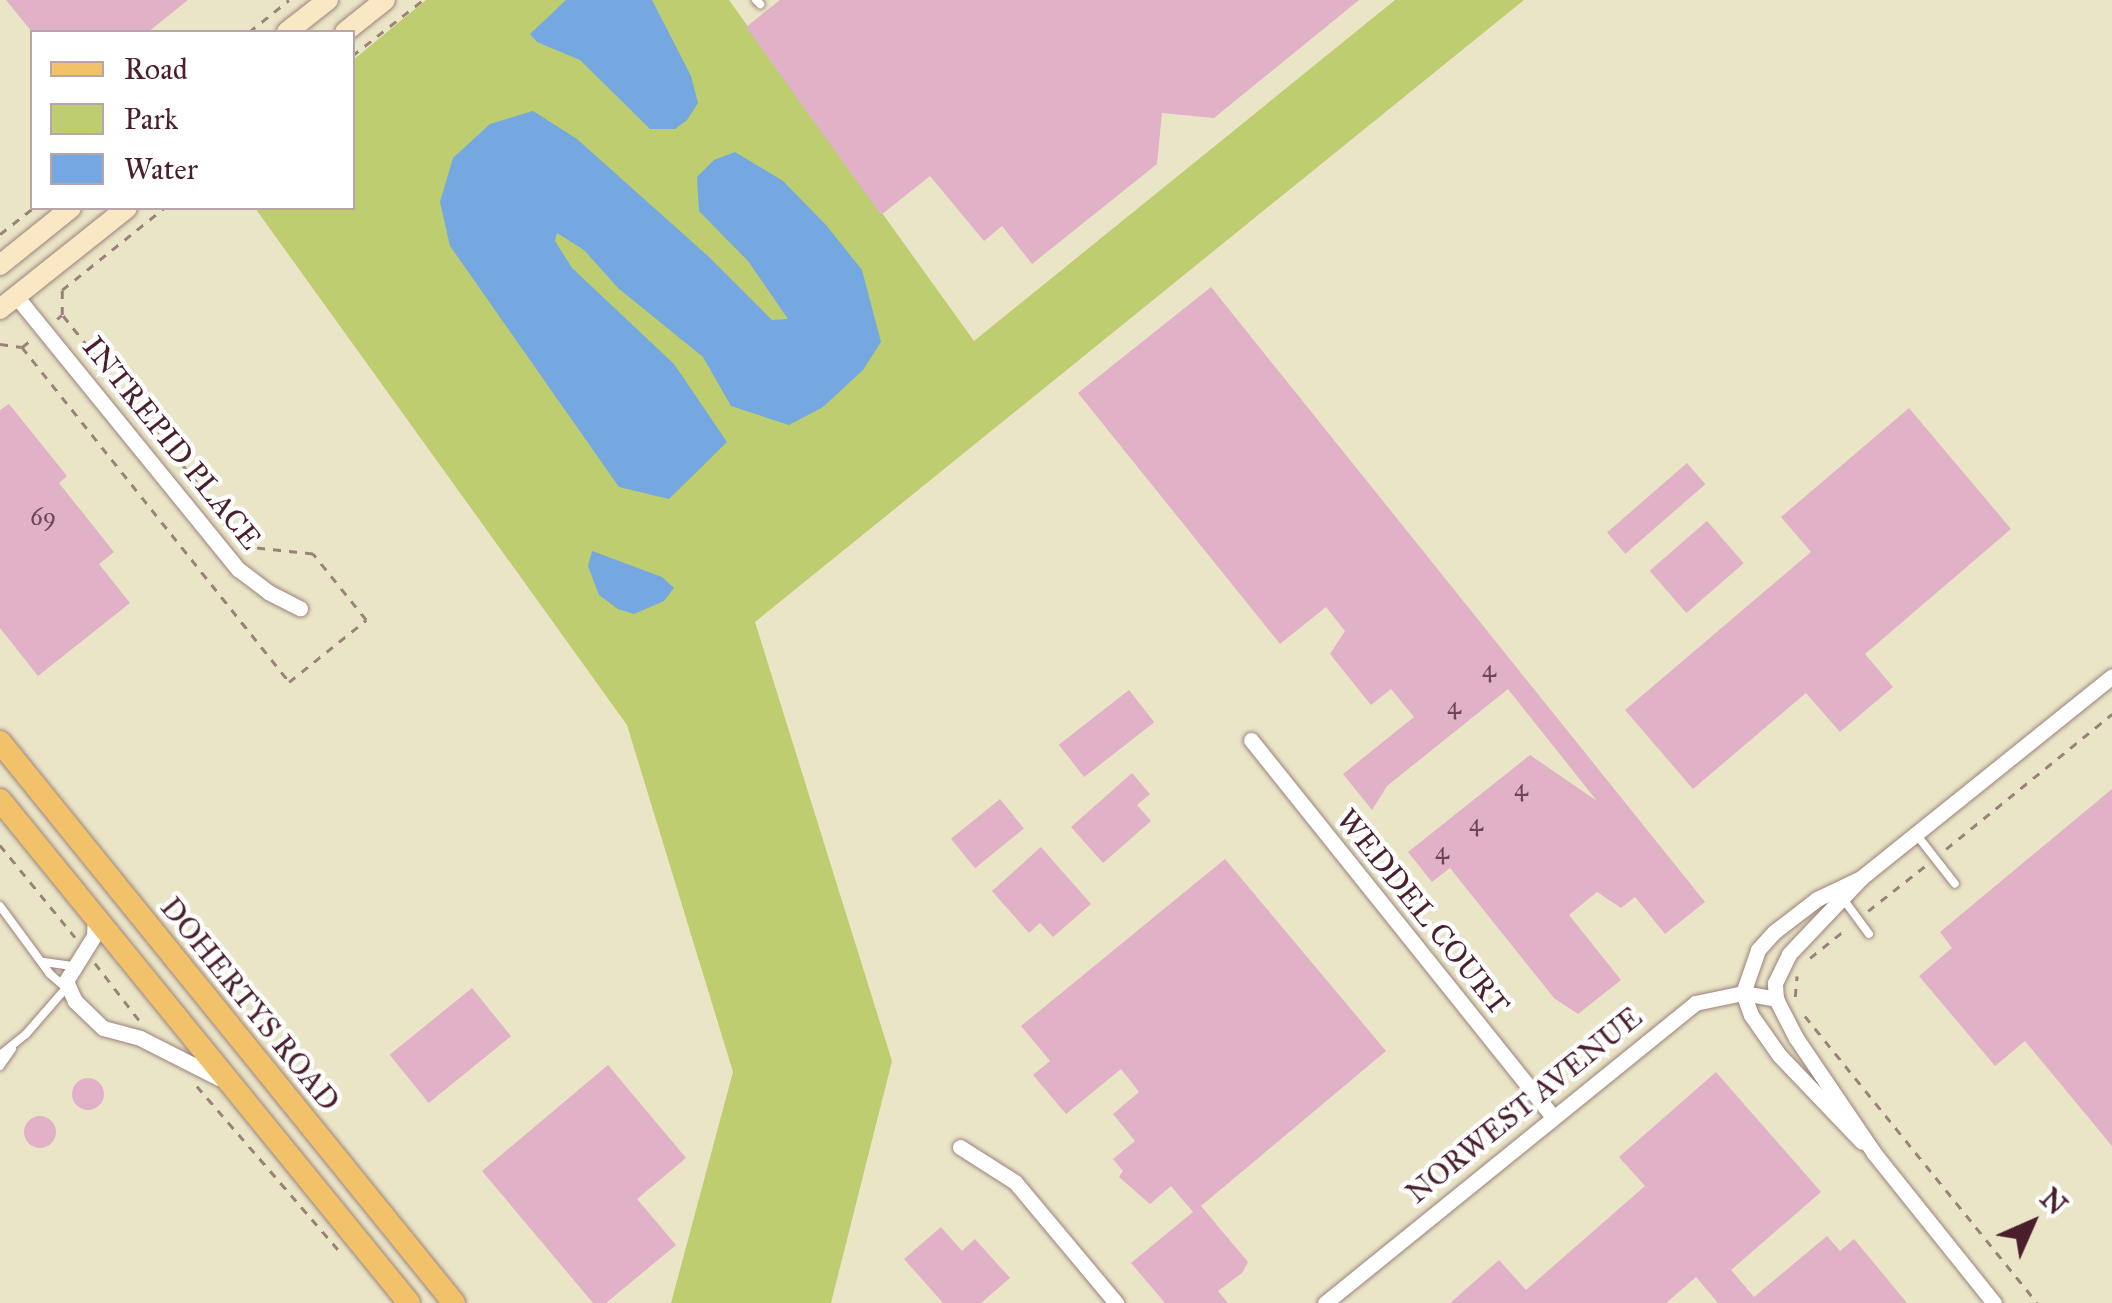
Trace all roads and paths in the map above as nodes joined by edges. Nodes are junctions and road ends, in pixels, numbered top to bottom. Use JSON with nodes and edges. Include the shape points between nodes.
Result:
{"nodes":[{"id":1,"x":289,"y":0,"type":"edge"},
{"id":2,"x":328,"y":0,"type":"edge"},
{"id":3,"x":385,"y":0,"type":"edge"},
{"id":4,"x":423,"y":0,"type":"edge"},
{"id":5,"x":252,"y":30,"type":"edge"},
{"id":6,"x":290,"y":30,"type":"edge"},
{"id":7,"x":347,"y":30,"type":"edge"},
{"id":8,"x":355,"y":54,"type":"edge"},
{"id":9,"x":30,"y":210,"type":"edge"},
{"id":10,"x":69,"y":210,"type":"edge"},
{"id":11,"x":124,"y":210,"type":"edge"},
{"id":12,"x":162,"y":210,"type":"edge"},
{"id":13,"x":0,"y":234,"type":"edge"},
{"id":14,"x":0,"y":265,"type":"edge"},
{"id":15,"x":8,"y":303,"type":"edge"},
{"id":16,"x":44,"y":331,"type":"junction"},
{"id":17,"x":0,"y":344,"type":"edge"},
{"id":18,"x":300,"y":608,"type":"dead end"},
{"id":19,"x":2112,"y":676,"type":"edge"},
{"id":20,"x":2112,"y":714,"type":"edge"},
{"id":21,"x":1251,"y":740,"type":"dead end"},
{"id":22,"x":0,"y":742,"type":"edge"},
{"id":23,"x":0,"y":800,"type":"edge"},
{"id":24,"x":1916,"y":834,"type":"junction"},
{"id":25,"x":1934,"y":858,"type":"junction"},
{"id":26,"x":1955,"y":884,"type":"dead end"},
{"id":27,"x":1840,"y":895,"type":"junction"},
{"id":28,"x":0,"y":906,"type":"edge"},
{"id":29,"x":95,"y":915,"type":"junction"},
{"id":30,"x":1858,"y":920,"type":"junction"},
{"id":31,"x":1869,"y":934,"type":"dead end"},
{"id":32,"x":44,"y":962,"type":"junction"},
{"id":33,"x":77,"y":966,"type":"junction"},
{"id":34,"x":66,"y":988,"type":"junction"},
{"id":35,"x":1743,"y":993,"type":"junction"},
{"id":36,"x":1776,"y":998,"type":"junction"},
{"id":37,"x":14,"y":1045,"type":"junction"},
{"id":38,"x":0,"y":1056,"type":"edge"},
{"id":39,"x":0,"y":1066,"type":"edge"},
{"id":40,"x":236,"y":1088,"type":"junction"},
{"id":41,"x":1552,"y":1116,"type":"junction"},
{"id":42,"x":960,"y":1147,"type":"dead end"},
{"id":43,"x":1874,"y":1153,"type":"junction"},
{"id":44,"x":375,"y":1206,"type":"junction"},
{"id":45,"x":349,"y":1228,"type":"junction"},
{"id":46,"x":408,"y":1303,"type":"edge"},
{"id":47,"x":454,"y":1303,"type":"edge"},
{"id":48,"x":1116,"y":1303,"type":"edge"},
{"id":49,"x":1325,"y":1303,"type":"edge"},
{"id":50,"x":1994,"y":1303,"type":"edge"},
{"id":51,"x":2037,"y":1303,"type":"edge"}],
"edges":[{"from":1,"to":5,"type":"path"},
{"from":2,"to":6,"type":"street"},
{"from":3,"to":7,"type":"street"},
{"from":4,"to":8,"type":"path"},
{"from":9,"to":13,"type":"path"},
{"from":10,"to":14,"type":"street"},
{"from":11,"to":15,"type":"street"},
{"from":12,"to":16,"type":"path","via":[[62,290],[62,315]]},
{"from":15,"to":16,"type":"street","name":"INTREPID PLACE"},
{"from":16,"to":17,"type":"path","via":[[22,347]]},
{"from":16,"to":18,"type":"street","name":"INTREPID PLACE","via":[[238,569]]},
{"from":19,"to":24,"type":"street"},
{"from":20,"to":25,"type":"path"},
{"from":21,"to":41,"type":"street","name":"WEDDEL COURT"},
{"from":22,"to":44,"type":"main road","name":"DOHERTYS ROAD"},
{"from":23,"to":29,"type":"main road"},
{"from":24,"to":25,"type":"lane"},
{"from":24,"to":27,"type":"street"},
{"from":25,"to":26,"type":"lane"},
{"from":25,"to":30,"type":"path"},
{"from":27,"to":30,"type":"lane"},
{"from":27,"to":35,"type":"street","via":[[1766,941]]},
{"from":27,"to":36,"type":"street","via":[[1783,962]]},
{"from":28,"to":32,"type":"lane"},
{"from":29,"to":33,"type":"street","via":[[94,936]]},
{"from":29,"to":40,"type":"main road"},
{"from":30,"to":31,"type":"lane"},
{"from":30,"to":51,"type":"path","via":[[1798,967],[1794,1003]]},
{"from":32,"to":33,"type":"lane"},
{"from":32,"to":34,"type":"lane"},
{"from":33,"to":34,"type":"street"},
{"from":34,"to":37,"type":"lane"},
{"from":34,"to":40,"type":"street","via":[[104,1028],[140,1038]]},
{"from":35,"to":36,"type":"street","name":"NORWEST AVENUE"},
{"from":35,"to":41,"type":"street","name":"NORWEST AVENUE","via":[[1695,1003]]},
{"from":35,"to":43,"type":"street","via":[[1778,1054]]},
{"from":36,"to":43,"type":"street"},
{"from":37,"to":38,"type":"lane"},
{"from":37,"to":39,"type":"lane"},
{"from":40,"to":45,"type":"main road"},
{"from":41,"to":49,"type":"street","name":"NORWEST AVENUE"},
{"from":42,"to":48,"type":"street","via":[[1015,1182]]},
{"from":43,"to":50,"type":"street"},
{"from":44,"to":45,"type":"main road"},
{"from":44,"to":47,"type":"main road","name":"DOHERTYS ROAD"},
{"from":45,"to":46,"type":"main road"}]}
